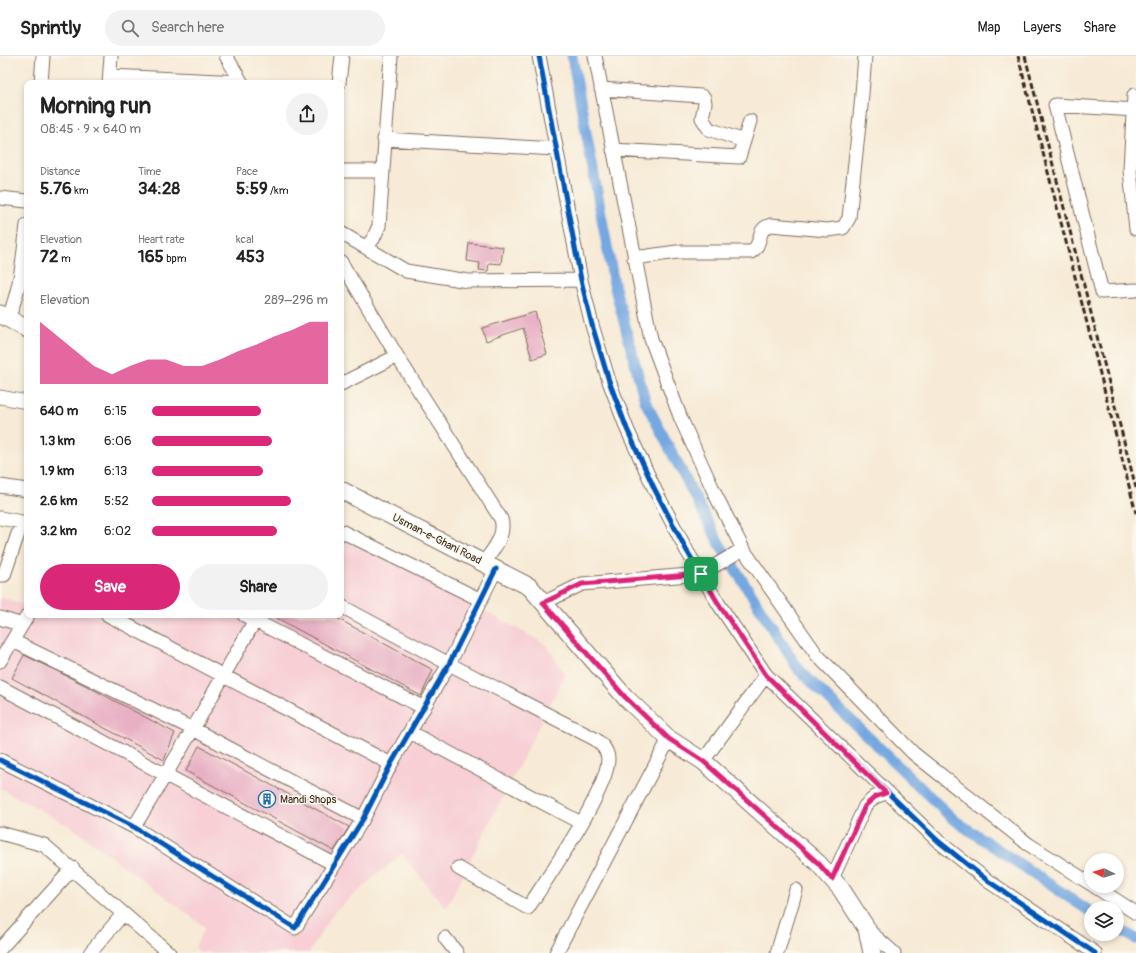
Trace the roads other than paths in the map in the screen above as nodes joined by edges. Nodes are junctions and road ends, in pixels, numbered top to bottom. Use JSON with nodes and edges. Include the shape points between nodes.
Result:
{"nodes":[{"id":1,"x":44,"y":56,"type":"edge"},
{"id":2,"x":111,"y":56,"type":"edge"},
{"id":3,"x":226,"y":56,"type":"edge"},
{"id":4,"x":342,"y":56,"type":"edge"},
{"id":5,"x":391,"y":56,"type":"edge"},
{"id":6,"x":539,"y":56,"type":"edge"},
{"id":7,"x":595,"y":56,"type":"edge"},
{"id":8,"x":865,"y":56,"type":"edge"},
{"id":9,"x":41,"y":80,"type":"edge"},
{"id":10,"x":110,"y":80,"type":"edge"},
{"id":11,"x":240,"y":80,"type":"edge"},
{"id":12,"x":339,"y":80,"type":"edge"},
{"id":13,"x":601,"y":89,"type":"junction"},
{"id":14,"x":1134,"y":95,"type":"dead end"},
{"id":15,"x":1135,"y":110,"type":"edge"},
{"id":16,"x":750,"y":121,"type":"dead end"},
{"id":17,"x":384,"y":139,"type":"junction"},
{"id":18,"x":744,"y":140,"type":"junction"},
{"id":19,"x":556,"y":149,"type":"junction"},
{"id":20,"x":613,"y":150,"type":"junction"},
{"id":21,"x":344,"y":171,"type":"edge"},
{"id":22,"x":383,"y":171,"type":"junction"},
{"id":23,"x":0,"y":198,"type":"edge"},
{"id":24,"x":24,"y":201,"type":"edge"},
{"id":25,"x":1136,"y":228,"type":"edge"},
{"id":26,"x":344,"y":235,"type":"edge"},
{"id":27,"x":366,"y":247,"type":"junction"},
{"id":28,"x":24,"y":249,"type":"edge"},
{"id":29,"x":634,"y":258,"type":"junction"},
{"id":30,"x":344,"y":267,"type":"edge"},
{"id":31,"x":581,"y":280,"type":"junction"},
{"id":32,"x":1136,"y":290,"type":"edge"},
{"id":33,"x":4,"y":316,"type":"edge"},
{"id":34,"x":24,"y":327,"type":"edge"},
{"id":35,"x":397,"y":356,"type":"junction"},
{"id":36,"x":344,"y":382,"type":"edge"},
{"id":37,"x":0,"y":397,"type":"edge"},
{"id":38,"x":24,"y":401,"type":"edge"},
{"id":39,"x":0,"y":486,"type":"edge"},
{"id":40,"x":24,"y":490,"type":"edge"},
{"id":41,"x":344,"y":492,"type":"edge"},
{"id":42,"x":0,"y":518,"type":"edge"},
{"id":43,"x":24,"y":522,"type":"edge"},
{"id":44,"x":344,"y":532,"type":"edge"},
{"id":45,"x":740,"y":551,"type":"junction"},
{"id":46,"x":490,"y":566,"type":"junction"},
{"id":47,"x":701,"y":574,"type":"junction"},
{"id":48,"x":0,"y":575,"type":"edge"},
{"id":49,"x":481,"y":600,"type":"junction"},
{"id":50,"x":543,"y":603,"type":"junction"},
{"id":51,"x":344,"y":608,"type":"edge"},
{"id":52,"x":0,"y":618,"type":"edge"},
{"id":53,"x":114,"y":618,"type":"edge"},
{"id":54,"x":252,"y":618,"type":"edge"},
{"id":55,"x":254,"y":618,"type":"edge"},
{"id":56,"x":25,"y":620,"type":"edge"},
{"id":57,"x":7,"y":644,"type":"edge"},
{"id":58,"x":0,"y":661,"type":"edge"},
{"id":59,"x":449,"y":664,"type":"junction"},
{"id":60,"x":223,"y":675,"type":"junction"},
{"id":61,"x":766,"y":675,"type":"junction"},
{"id":62,"x":0,"y":687,"type":"edge"},
{"id":63,"x":424,"y":708,"type":"junction"},
{"id":64,"x":193,"y":729,"type":"junction"},
{"id":65,"x":410,"y":732,"type":"junction"},
{"id":66,"x":669,"y":739,"type":"junction"},
{"id":67,"x":0,"y":760,"type":"edge"},
{"id":68,"x":703,"y":761,"type":"junction"},
{"id":69,"x":391,"y":764,"type":"junction"},
{"id":70,"x":164,"y":775,"type":"junction"},
{"id":71,"x":886,"y":793,"type":"junction"},
{"id":72,"x":363,"y":819,"type":"junction"},
{"id":73,"x":581,"y":823,"type":"junction"},
{"id":74,"x":134,"y":827,"type":"junction"},
{"id":75,"x":0,"y":833,"type":"edge"},
{"id":76,"x":334,"y":864,"type":"junction"},
{"id":77,"x":73,"y":868,"type":"junction"},
{"id":78,"x":458,"y":868,"type":"dead end"},
{"id":79,"x":832,"y":879,"type":"junction"},
{"id":80,"x":1084,"y":880,"type":"edge"},
{"id":81,"x":796,"y":890,"type":"dead end"},
{"id":82,"x":1105,"y":893,"type":"edge"},
{"id":83,"x":1136,"y":913,"type":"edge"},
{"id":84,"x":124,"y":914,"type":"junction"},
{"id":85,"x":867,"y":929,"type":"junction"},
{"id":86,"x":445,"y":938,"type":"dead end"},
{"id":87,"x":0,"y":949,"type":"edge"},
{"id":88,"x":90,"y":953,"type":"edge"},
{"id":89,"x":169,"y":953,"type":"edge"},
{"id":90,"x":457,"y":953,"type":"edge"},
{"id":91,"x":556,"y":953,"type":"edge"},
{"id":92,"x":777,"y":953,"type":"edge"},
{"id":93,"x":872,"y":953,"type":"edge"},
{"id":94,"x":894,"y":953,"type":"edge"},
{"id":95,"x":1095,"y":953,"type":"edge"}],
"edges":[{"from":1,"to":9,"type":"street"},
{"from":2,"to":10,"type":"street"},
{"from":3,"to":11,"type":"street"},
{"from":4,"to":12,"type":"street"},
{"from":5,"to":17,"type":"street"},
{"from":6,"to":19,"type":"street"},
{"from":7,"to":13,"type":"street"},
{"from":8,"to":29,"type":"street","via":[[849,218],[843,228],[828,230],[772,225],[764,227],[755,250],[751,252],[677,252]]},
{"from":13,"to":18,"type":"street","via":[[701,96],[705,103],[702,118],[709,129]]},
{"from":13,"to":20,"type":"street"},
{"from":14,"to":15,"type":"street"},
{"from":15,"to":25,"type":"street","via":[[1130,170]]},
{"from":15,"to":32,"type":"street","via":[[1055,105],[1102,292]]},
{"from":16,"to":18,"type":"street"},
{"from":17,"to":19,"type":"street"},
{"from":17,"to":22,"type":"street"},
{"from":18,"to":20,"type":"street","via":[[739,157]]},
{"from":19,"to":31,"type":"street"},
{"from":20,"to":29,"type":"street"},
{"from":21,"to":22,"type":"street"},
{"from":22,"to":27,"type":"street","via":[[379,226],[374,239]]},
{"from":23,"to":24,"type":"street"},
{"from":26,"to":27,"type":"street"},
{"from":27,"to":31,"type":"street","via":[[406,271],[460,280]]},
{"from":28,"to":33,"type":"street","via":[[15,302]]},
{"from":29,"to":45,"type":"street","via":[[651,339],[681,418]]},
{"from":30,"to":35,"type":"street"},
{"from":31,"to":47,"type":"street","via":[[592,325],[627,429],[655,490]]},
{"from":33,"to":34,"type":"main road"},
{"from":35,"to":36,"type":"street"},
{"from":35,"to":46,"type":"street","via":[[501,519],[501,536]]},
{"from":37,"to":38,"type":"street"},
{"from":39,"to":40,"type":"street"},
{"from":41,"to":46,"type":"main road","name":"Usman-e-Ghani Road"},
{"from":42,"to":43,"type":"street"},
{"from":43,"to":48,"type":"street","via":[[4,576]]},
{"from":44,"to":49,"type":"street"},
{"from":45,"to":47,"type":"street"},
{"from":45,"to":80,"type":"street","via":[[817,655],[913,753],[1028,844]]},
{"from":46,"to":49,"type":"street"},
{"from":46,"to":50,"type":"main road","name":"Usman-e-Ghani Road","via":[[530,587]]},
{"from":47,"to":50,"type":"street","via":[[582,584]]},
{"from":47,"to":61,"type":"street"},
{"from":49,"to":59,"type":"street"},
{"from":50,"to":66,"type":"main road","name":"Usman-e-Ghani Road","via":[[625,697]]},
{"from":51,"to":59,"type":"street"},
{"from":52,"to":56,"type":"street"},
{"from":53,"to":60,"type":"street"},
{"from":54,"to":60,"type":"street"},
{"from":55,"to":63,"type":"street"},
{"from":56,"to":57,"type":"street"},
{"from":57,"to":58,"type":"street"},
{"from":57,"to":64,"type":"street"},
{"from":59,"to":63,"type":"street"},
{"from":59,"to":73,"type":"street","via":[[595,739],[605,748],[608,757],[604,780]]},
{"from":60,"to":64,"type":"street"},
{"from":60,"to":69,"type":"street"},
{"from":61,"to":68,"type":"street"},
{"from":61,"to":71,"type":"street"},
{"from":62,"to":70,"type":"street"},
{"from":63,"to":65,"type":"street"},
{"from":64,"to":70,"type":"street"},
{"from":64,"to":72,"type":"street"},
{"from":65,"to":69,"type":"street"},
{"from":65,"to":73,"type":"street"},
{"from":66,"to":68,"type":"main road","name":"Usman-e-Ghani Road"},
{"from":66,"to":91,"type":"street"},
{"from":67,"to":74,"type":"street"},
{"from":68,"to":79,"type":"main road","name":"Usman-e-Ghani Road","via":[[818,863]]},
{"from":69,"to":72,"type":"street"},
{"from":70,"to":74,"type":"street"},
{"from":70,"to":76,"type":"street"},
{"from":71,"to":79,"type":"street","via":[[875,797],[865,806]]},
{"from":71,"to":95,"type":"street","via":[[938,841],[988,881]]},
{"from":72,"to":76,"type":"street"},
{"from":73,"to":78,"type":"street","via":[[528,908]]},
{"from":74,"to":76,"type":"street","via":[[295,928]]},
{"from":75,"to":77,"type":"street","via":[[44,845]]},
{"from":77,"to":84,"type":"street"},
{"from":77,"to":87,"type":"street"},
{"from":79,"to":85,"type":"main road","name":"Usman-e-Ghani Road"},
{"from":81,"to":92,"type":"street"},
{"from":82,"to":83,"type":"street"},
{"from":84,"to":88,"type":"street"},
{"from":84,"to":89,"type":"street"},
{"from":85,"to":93,"type":"main road","name":"Usman-e-Ghani Road"},
{"from":85,"to":94,"type":"street"},
{"from":86,"to":90,"type":"street"}]}
